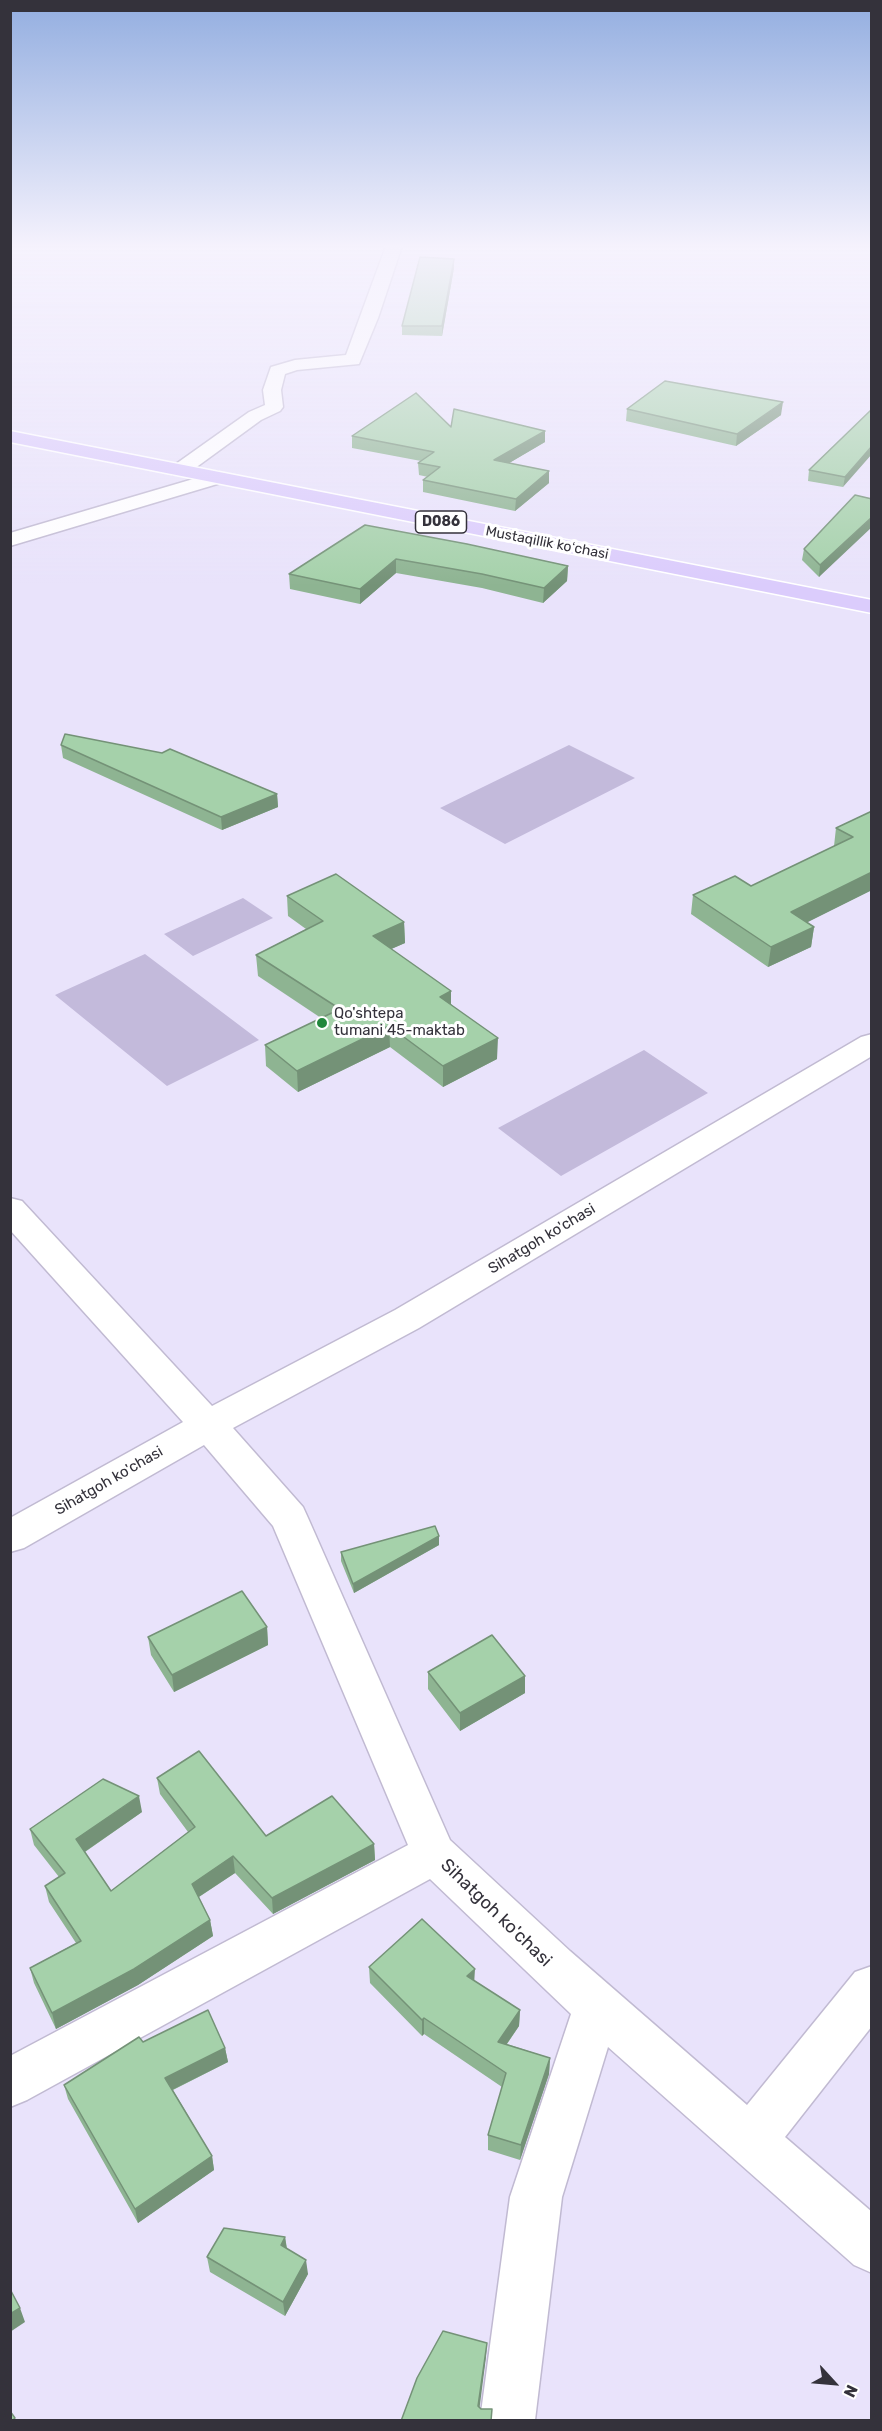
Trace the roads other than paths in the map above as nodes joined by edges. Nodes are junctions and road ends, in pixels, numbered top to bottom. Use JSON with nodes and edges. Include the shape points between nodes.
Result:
{"nodes":[{"id":1,"x":353,"y":359,"type":"edge"},
{"id":2,"x":10,"y":436,"type":"edge"},
{"id":3,"x":180,"y":470,"type":"junction"},
{"id":4,"x":217,"y":478,"type":"junction"},
{"id":5,"x":10,"y":540,"type":"edge"},
{"id":6,"x":872,"y":607,"type":"edge"},
{"id":7,"x":862,"y":1058,"type":"edge"},
{"id":8,"x":10,"y":1209,"type":"edge"},
{"id":9,"x":208,"y":1425,"type":"junction"},
{"id":10,"x":10,"y":1537,"type":"edge"},
{"id":11,"x":434,"y":1854,"type":"junction"},
{"id":12,"x":872,"y":1988,"type":"edge"},
{"id":13,"x":597,"y":2007,"type":"junction"},
{"id":14,"x":10,"y":2083,"type":"edge"},
{"id":15,"x":750,"y":2141,"type":"junction"},
{"id":16,"x":872,"y":2247,"type":"edge"},
{"id":17,"x":507,"y":2421,"type":"edge"}],
"edges":[{"from":1,"to":3,"type":"street","via":[[295,364],[277,371],[272,390],[274,407],[255,416]]},
{"from":2,"to":3,"type":"main road","name":"Mustaqillik koʻchasi","number":"D086"},
{"from":3,"to":4,"type":"main road","name":"Mustaqillik koʻchasi","number":"D086"},
{"from":4,"to":5,"type":"street"},
{"from":4,"to":6,"type":"main road","name":"Mustaqillik koʻchasi","number":"D086"},
{"from":7,"to":9,"type":"street","name":"Sihatgoh ko'chasi","via":[[407,1319]]},
{"from":8,"to":9,"type":"street","name":"Sihatgoh ko'chasi"},
{"from":9,"to":10,"type":"street","name":"Sihatgoh ko'chasi"},
{"from":9,"to":11,"type":"street","name":"Sihatgoh ko'chasi","via":[[289,1518]]},
{"from":11,"to":13,"type":"street","name":"Sihatgoh ko'chasi"},
{"from":11,"to":14,"type":"street"},
{"from":12,"to":15,"type":"street"},
{"from":13,"to":15,"type":"street","name":"Sihatgoh ko'chasi"},
{"from":13,"to":17,"type":"street","via":[[536,2198]]},
{"from":15,"to":16,"type":"street","name":"Sihatgoh ko'chasi"}]}
